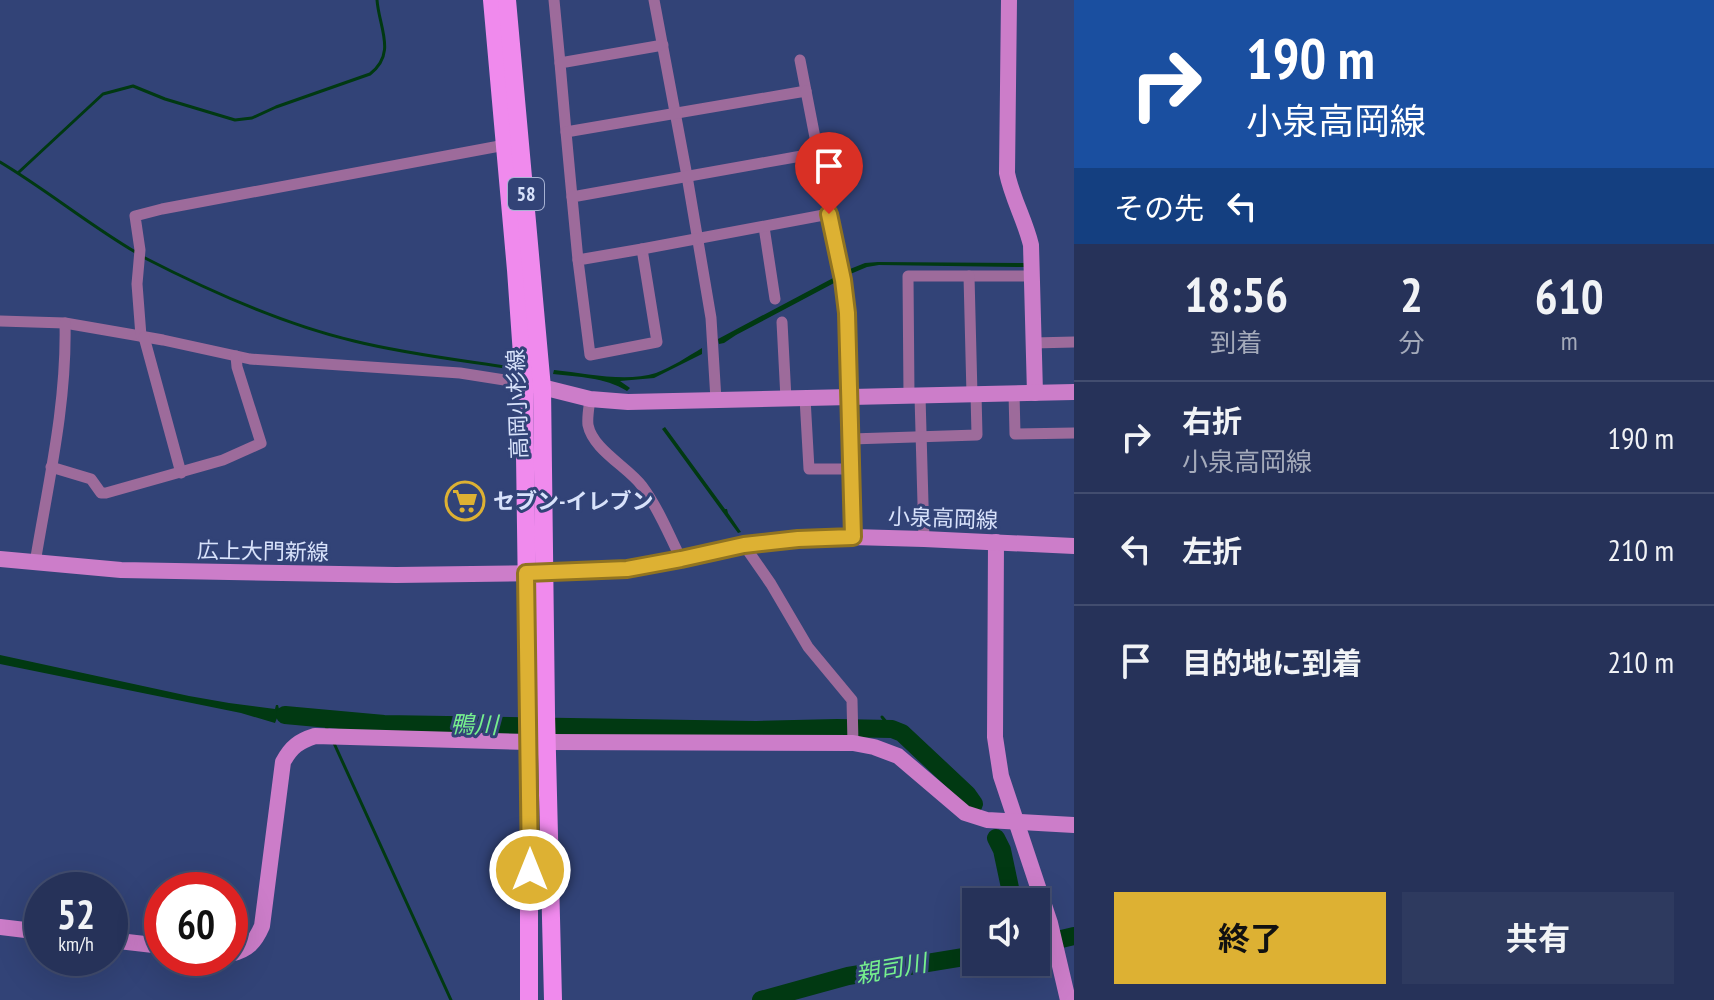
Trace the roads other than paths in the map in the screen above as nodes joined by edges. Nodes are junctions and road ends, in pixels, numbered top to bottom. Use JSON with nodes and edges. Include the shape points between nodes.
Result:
{"nodes":[{"id":1,"x":492,"y":0,"type":"edge"},
{"id":2,"x":507,"y":0,"type":"edge"},
{"id":3,"x":554,"y":0,"type":"edge"},
{"id":4,"x":654,"y":0,"type":"edge"},
{"id":5,"x":1009,"y":0,"type":"edge"},
{"id":6,"x":663,"y":45,"type":"junction"},
{"id":7,"x":800,"y":60,"type":"dead end"},
{"id":8,"x":560,"y":63,"type":"junction"},
{"id":9,"x":806,"y":91,"type":"junction"},
{"id":10,"x":676,"y":114,"type":"junction"},
{"id":11,"x":566,"y":132,"type":"junction"},
{"id":12,"x":505,"y":145,"type":"junction"},
{"id":13,"x":818,"y":153,"type":"junction"},
{"id":14,"x":687,"y":176,"type":"junction"},
{"id":15,"x":572,"y":197,"type":"junction"},
{"id":16,"x":829,"y":214,"type":"junction"},
{"id":17,"x":764,"y":227,"type":"junction"},
{"id":18,"x":697,"y":238,"type":"junction"},
{"id":19,"x":642,"y":249,"type":"junction"},
{"id":20,"x":578,"y":260,"type":"junction"},
{"id":21,"x":969,"y":276,"type":"junction"},
{"id":22,"x":1033,"y":276,"type":"junction"},
{"id":23,"x":775,"y":299,"type":"dead end"},
{"id":24,"x":0,"y":321,"type":"edge"},
{"id":25,"x":782,"y":322,"type":"dead end"},
{"id":26,"x":65,"y":323,"type":"junction"},
{"id":27,"x":143,"y":336,"type":"junction"},
{"id":28,"x":1074,"y":342,"type":"edge"},
{"id":29,"x":1033,"y":343,"type":"junction"},
{"id":30,"x":236,"y":356,"type":"junction"},
{"id":31,"x":533,"y":385,"type":"junction"},
{"id":32,"x":1074,"y":392,"type":"edge"},
{"id":33,"x":1014,"y":393,"type":"junction"},
{"id":34,"x":1035,"y":393,"type":"junction"},
{"id":35,"x":974,"y":394,"type":"junction"},
{"id":36,"x":914,"y":396,"type":"junction"},
{"id":37,"x":850,"y":397,"type":"junction"},
{"id":38,"x":805,"y":398,"type":"junction"},
{"id":39,"x":590,"y":399,"type":"junction"},
{"id":40,"x":786,"y":399,"type":"junction"},
{"id":41,"x":716,"y":400,"type":"junction"},
{"id":42,"x":1074,"y":433,"type":"edge"},
{"id":43,"x":921,"y":437,"type":"junction"},
{"id":44,"x":851,"y":439,"type":"junction"},
{"id":45,"x":51,"y":467,"type":"junction"},
{"id":46,"x":851,"y":469,"type":"junction"},
{"id":47,"x":181,"y":473,"type":"junction"},
{"id":48,"x":853,"y":537,"type":"junction"},
{"id":49,"x":924,"y":539,"type":"junction"},
{"id":50,"x":996,"y":542,"type":"junction"},
{"id":51,"x":744,"y":545,"type":"junction"},
{"id":52,"x":1074,"y":546,"type":"edge"},
{"id":53,"x":0,"y":559,"type":"edge"},
{"id":54,"x":681,"y":559,"type":"junction"},
{"id":55,"x":35,"y":563,"type":"junction"},
{"id":56,"x":535,"y":573,"type":"junction"},
{"id":57,"x":538,"y":739,"type":"junction"},
{"id":58,"x":853,"y":740,"type":"junction"},
{"id":59,"x":1016,"y":823,"type":"junction"},
{"id":60,"x":1074,"y":825,"type":"edge"},
{"id":61,"x":0,"y":927,"type":"edge"},
{"id":62,"x":24,"y":930,"type":"edge"},
{"id":63,"x":248,"y":947,"type":"edge"},
{"id":64,"x":529,"y":1000,"type":"edge"},
{"id":65,"x":553,"y":1000,"type":"edge"},
{"id":66,"x":1068,"y":1000,"type":"edge"}],
"edges":[{"from":1,"to":12,"type":"main road","name":"高岡小杉線","number":"58"},
{"from":2,"to":31,"type":"main road","name":"高岡小杉線","number":"58"},
{"from":3,"to":8,"type":"street"},
{"from":4,"to":6,"type":"street"},
{"from":5,"to":22,"type":"street","via":[[1007,173],[1028,232]]},
{"from":6,"to":8,"type":"street"},
{"from":6,"to":10,"type":"street"},
{"from":7,"to":9,"type":"street"},
{"from":8,"to":11,"type":"street"},
{"from":9,"to":10,"type":"street"},
{"from":9,"to":13,"type":"street"},
{"from":10,"to":11,"type":"street"},
{"from":10,"to":14,"type":"street"},
{"from":11,"to":15,"type":"street"},
{"from":12,"to":27,"type":"street","via":[[135,216]]},
{"from":12,"to":31,"type":"main road","name":"高岡小杉線","number":"58"},
{"from":13,"to":14,"type":"street"},
{"from":13,"to":16,"type":"street"},
{"from":14,"to":15,"type":"street"},
{"from":14,"to":18,"type":"street"},
{"from":15,"to":20,"type":"street"},
{"from":16,"to":17,"type":"street"},
{"from":16,"to":37,"type":"street","via":[[847,313]]},
{"from":17,"to":18,"type":"street"},
{"from":17,"to":23,"type":"street"},
{"from":18,"to":19,"type":"street"},
{"from":18,"to":41,"type":"street","via":[[711,318]]},
{"from":19,"to":20,"type":"street"},
{"from":19,"to":20,"type":"street","via":[[657,342],[590,355]]},
{"from":21,"to":22,"type":"street"},
{"from":21,"to":35,"type":"street"},
{"from":21,"to":36,"type":"street","via":[[908,276]]},
{"from":22,"to":29,"type":"street"},
{"from":24,"to":26,"type":"street"},
{"from":25,"to":40,"type":"street"},
{"from":26,"to":27,"type":"street"},
{"from":26,"to":45,"type":"street","via":[[66,355]]},
{"from":27,"to":30,"type":"street"},
{"from":27,"to":47,"type":"street"},
{"from":28,"to":29,"type":"street"},
{"from":29,"to":34,"type":"street"},
{"from":30,"to":31,"type":"street","via":[[460,373]]},
{"from":30,"to":47,"type":"street","via":[[261,443]]},
{"from":31,"to":39,"type":"street"},
{"from":31,"to":56,"type":"main road","name":"高岡小杉線","number":"58"},
{"from":32,"to":34,"type":"street"},
{"from":33,"to":34,"type":"street"},
{"from":33,"to":35,"type":"street"},
{"from":33,"to":42,"type":"street","via":[[1015,434]]},
{"from":35,"to":36,"type":"street"},
{"from":35,"to":43,"type":"street","via":[[977,435]]},
{"from":36,"to":37,"type":"street"},
{"from":36,"to":43,"type":"street"},
{"from":37,"to":38,"type":"street"},
{"from":37,"to":44,"type":"street"},
{"from":38,"to":40,"type":"street"},
{"from":38,"to":46,"type":"street","via":[[809,469]]},
{"from":39,"to":41,"type":"street"},
{"from":39,"to":54,"type":"street","via":[[588,425],[593,437],[641,485]]},
{"from":40,"to":41,"type":"street"},
{"from":43,"to":44,"type":"street"},
{"from":43,"to":49,"type":"street"},
{"from":44,"to":46,"type":"street"},
{"from":45,"to":47,"type":"street","via":[[91,479],[101,493]]},
{"from":45,"to":55,"type":"street"},
{"from":46,"to":48,"type":"street"},
{"from":48,"to":49,"type":"street","name":"小泉高岡線"},
{"from":48,"to":51,"type":"street","name":"小泉高岡線"},
{"from":49,"to":50,"type":"street","name":"小泉高岡線"},
{"from":50,"to":52,"type":"street","name":"小泉高岡線"},
{"from":50,"to":59,"type":"street","via":[[995,737]]},
{"from":51,"to":54,"type":"street","name":"小泉高岡線"},
{"from":51,"to":58,"type":"street","via":[[808,647],[852,700]]},
{"from":53,"to":55,"type":"street","name":"広上大門新線"},
{"from":54,"to":56,"type":"street","name":"小泉高岡線","via":[[627,569]]},
{"from":55,"to":56,"type":"street","name":"広上大門新線","via":[[137,571]]},
{"from":56,"to":57,"type":"main road","name":"高岡小杉線","number":"58"},
{"from":57,"to":58,"type":"street"},
{"from":57,"to":63,"type":"street","via":[[315,736],[290,749],[283,762],[262,926]]},
{"from":57,"to":64,"type":"main road","name":"高岡小杉線","number":"58"},
{"from":57,"to":65,"type":"main road","name":"高岡小杉線","number":"58"},
{"from":58,"to":59,"type":"street","via":[[898,756],[965,813]]},
{"from":59,"to":60,"type":"street"},
{"from":59,"to":66,"type":"street","via":[[1050,923]]},
{"from":61,"to":62,"type":"street"}]}
